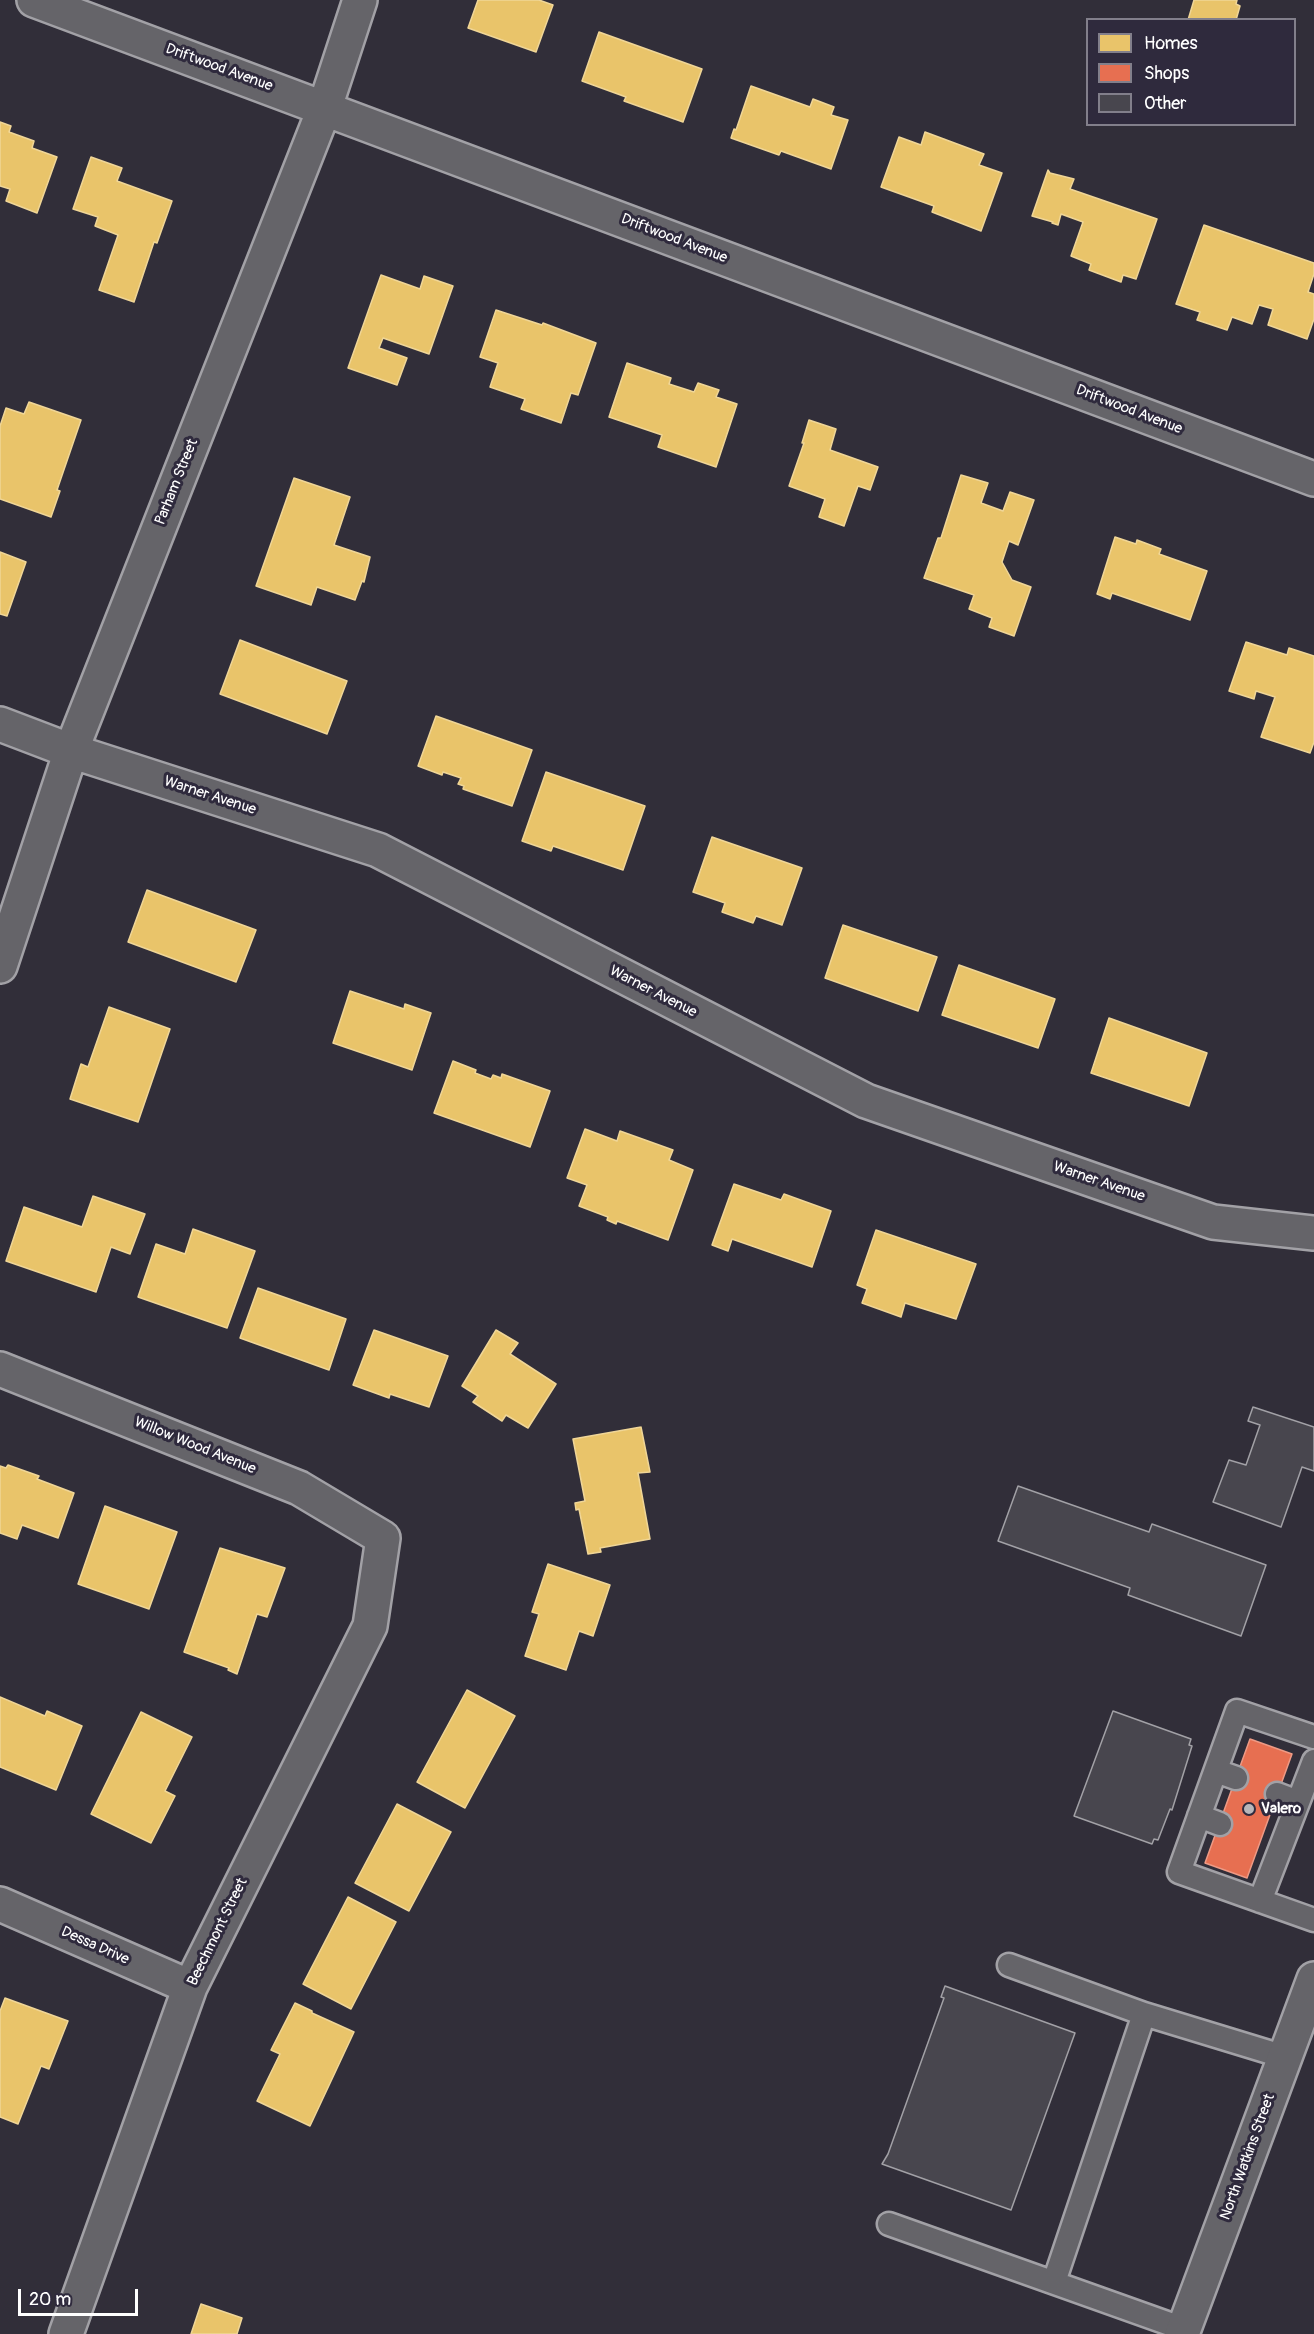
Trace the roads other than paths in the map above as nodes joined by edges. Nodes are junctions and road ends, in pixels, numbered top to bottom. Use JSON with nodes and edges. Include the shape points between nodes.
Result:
{"nodes":[{"id":1,"x":34,"y":0,"type":"edge"},
{"id":2,"x":360,"y":0,"type":"edge"},
{"id":3,"x":325,"y":107,"type":"junction"},
{"id":4,"x":1314,"y":479,"type":"edge"},
{"id":5,"x":0,"y":724,"type":"edge"},
{"id":6,"x":71,"y":751,"type":"junction"},
{"id":7,"x":0,"y":966,"type":"edge"},
{"id":8,"x":1314,"y":1233,"type":"edge"},
{"id":9,"x":0,"y":1369,"type":"edge"},
{"id":10,"x":383,"y":1538,"type":"joint"},
{"id":11,"x":1314,"y":1737,"type":"edge"},
{"id":12,"x":1314,"y":1761,"type":"edge"},
{"id":13,"x":1260,"y":1901,"type":"junction"},
{"id":14,"x":0,"y":1904,"type":"edge"},
{"id":15,"x":1314,"y":1920,"type":"edge"},
{"id":16,"x":1009,"y":1965,"type":"dead end"},
{"id":17,"x":1314,"y":1979,"type":"edge"},
{"id":18,"x":190,"y":1987,"type":"junction"},
{"id":19,"x":1144,"y":2014,"type":"junction"},
{"id":20,"x":1285,"y":2057,"type":"junction"},
{"id":21,"x":889,"y":2224,"type":"dead end"},
{"id":22,"x":1054,"y":2282,"type":"junction"},
{"id":23,"x":1183,"y":2331,"type":"edge"},
{"id":24,"x":66,"y":2334,"type":"edge"}],
"edges":[{"from":1,"to":3,"type":"street","name":"Driftwood Avenue"},
{"from":2,"to":3,"type":"street","name":"Parham Street"},
{"from":3,"to":4,"type":"street","name":"Driftwood Avenue"},
{"from":3,"to":6,"type":"street","name":"Parham Street"},
{"from":5,"to":6,"type":"street","name":"Warner Avenue"},
{"from":6,"to":7,"type":"street","name":"Parham Street"},
{"from":6,"to":8,"type":"street","name":"Warner Avenue","via":[[378,850],[866,1101],[1213,1222]]},
{"from":9,"to":10,"type":"street","name":"Willow Wood Avenue","via":[[299,1488]]},
{"from":10,"to":18,"type":"street","name":"Beechmont Street","via":[[370,1626]]},
{"from":11,"to":13,"type":"lane","via":[[1237,1711],[1226,1775],[1209,1820],[1179,1872]]},
{"from":12,"to":13,"type":"lane","via":[[1288,1798],[1271,1843]]},
{"from":13,"to":15,"type":"lane"},
{"from":14,"to":18,"type":"street","name":"Dessa Drive"},
{"from":16,"to":19,"type":"lane"},
{"from":17,"to":20,"type":"street","name":"North Watkins Street"},
{"from":18,"to":24,"type":"street","name":"Beechmont Street"},
{"from":19,"to":20,"type":"lane"},
{"from":19,"to":22,"type":"lane"},
{"from":20,"to":23,"type":"street","name":"North Watkins Street"},
{"from":21,"to":22,"type":"lane"},
{"from":22,"to":23,"type":"lane"}]}
